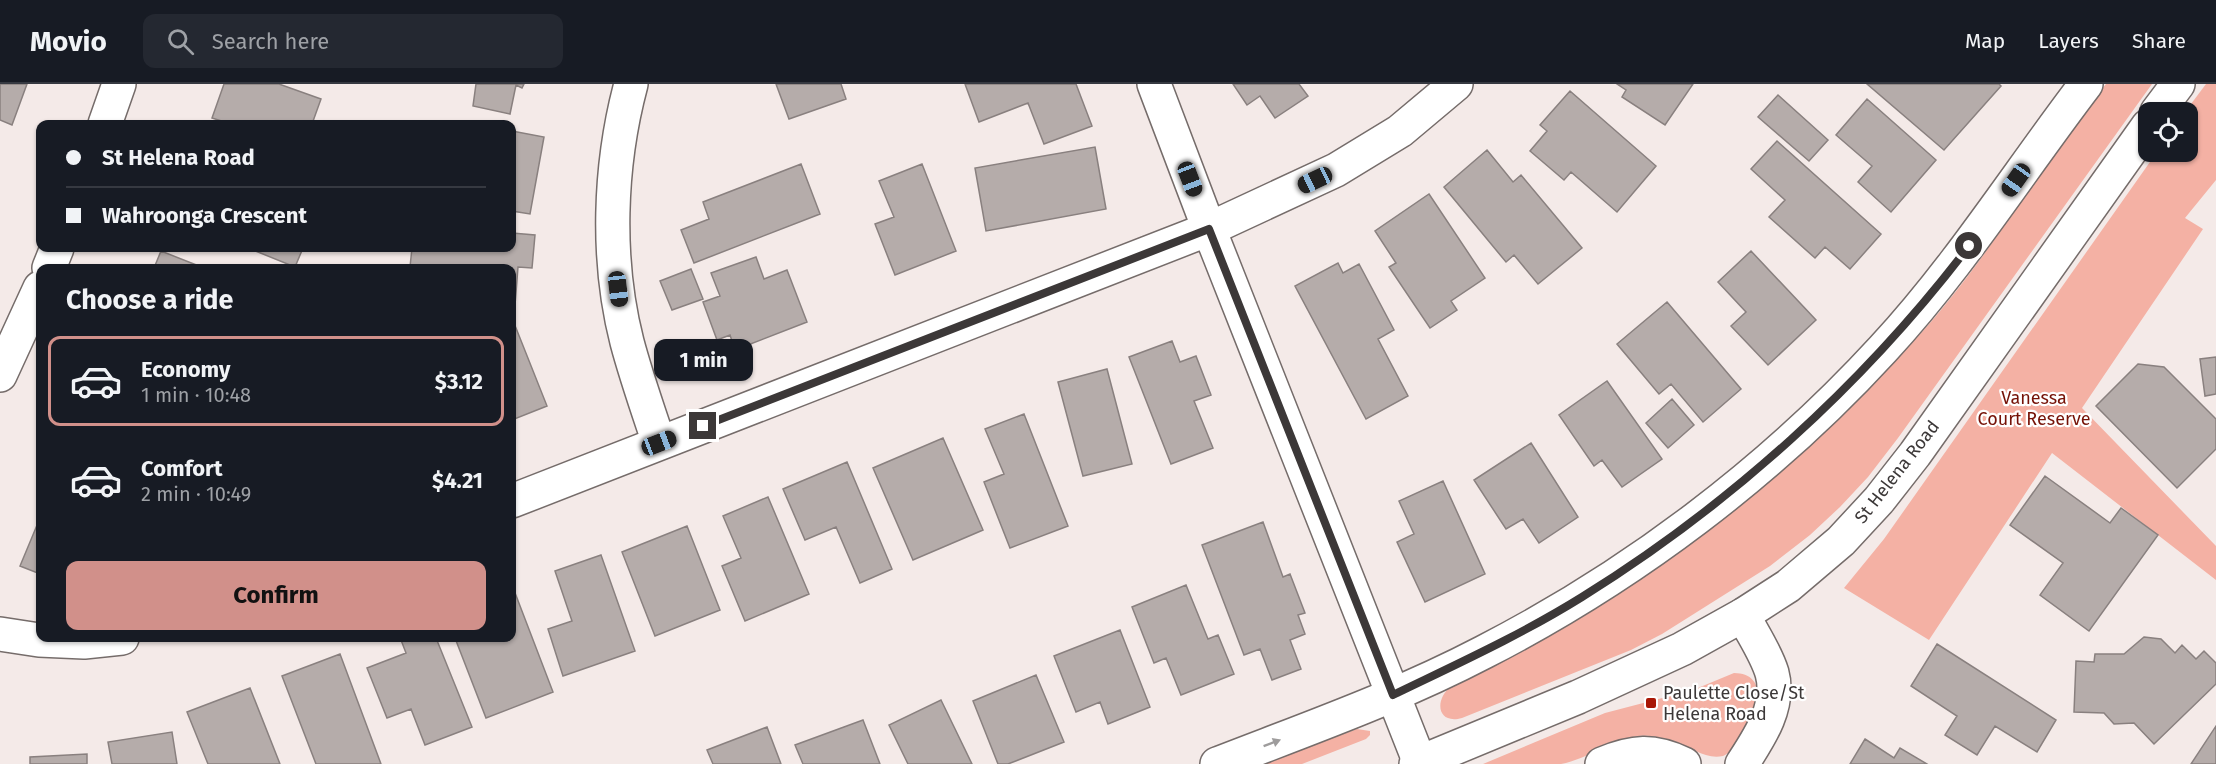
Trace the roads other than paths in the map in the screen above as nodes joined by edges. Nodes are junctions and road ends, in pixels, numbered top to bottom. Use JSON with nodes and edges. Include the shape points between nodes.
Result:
{"nodes":[{"id":1,"x":119,"y":84,"type":"edge"},
{"id":2,"x":631,"y":84,"type":"edge"},
{"id":3,"x":1154,"y":84,"type":"edge"},
{"id":4,"x":1456,"y":84,"type":"edge"},
{"id":5,"x":2086,"y":84,"type":"edge"},
{"id":6,"x":2178,"y":84,"type":"edge"},
{"id":7,"x":2164,"y":102,"type":"edge"},
{"id":8,"x":106,"y":120,"type":"edge"},
{"id":9,"x":2138,"y":140,"type":"edge"},
{"id":10,"x":1209,"y":229,"type":"junction"},
{"id":11,"x":36,"y":297,"type":"edge"},
{"id":12,"x":0,"y":375,"type":"edge"},
{"id":13,"x":659,"y":443,"type":"junction"},
{"id":14,"x":516,"y":499,"type":"edge"},
{"id":15,"x":1743,"y":615,"type":"junction"},
{"id":16,"x":0,"y":633,"type":"edge"},
{"id":17,"x":36,"y":639,"type":"edge"},
{"id":18,"x":1393,"y":695,"type":"junction"},
{"id":19,"x":1418,"y":763,"type":"edge"},
{"id":20,"x":1217,"y":764,"type":"edge"},
{"id":21,"x":1602,"y":764,"type":"edge"},
{"id":22,"x":1684,"y":764,"type":"edge"},
{"id":23,"x":1742,"y":764,"type":"edge"}],
"edges":[{"from":1,"to":8,"type":"street"},
{"from":2,"to":13,"type":"street","via":[[614,186],[615,270],[627,343]]},
{"from":3,"to":10,"type":"street"},
{"from":4,"to":10,"type":"street","via":[[1400,131],[1336,170]]},
{"from":5,"to":18,"type":"street","via":[[1944,279],[1874,358],[1768,460],[1679,531],[1581,598],[1482,653]]},
{"from":6,"to":7,"type":"street"},
{"from":9,"to":15,"type":"street","name":"St Helena Road","via":[[1879,500],[1841,541],[1788,586]]},
{"from":10,"to":13,"type":"street"},
{"from":10,"to":18,"type":"street"},
{"from":11,"to":12,"type":"street"},
{"from":13,"to":14,"type":"street"},
{"from":15,"to":19,"type":"street","name":"St Helena Road","via":[[1682,649],[1578,697]]},
{"from":15,"to":23,"type":"street","via":[[1774,683],[1767,721]]},
{"from":16,"to":17,"type":"street"},
{"from":18,"to":19,"type":"street"},
{"from":20,"to":18,"type":"street","one_way":true},
{"from":21,"to":22,"type":"street","via":[[1653,752]]}]}
